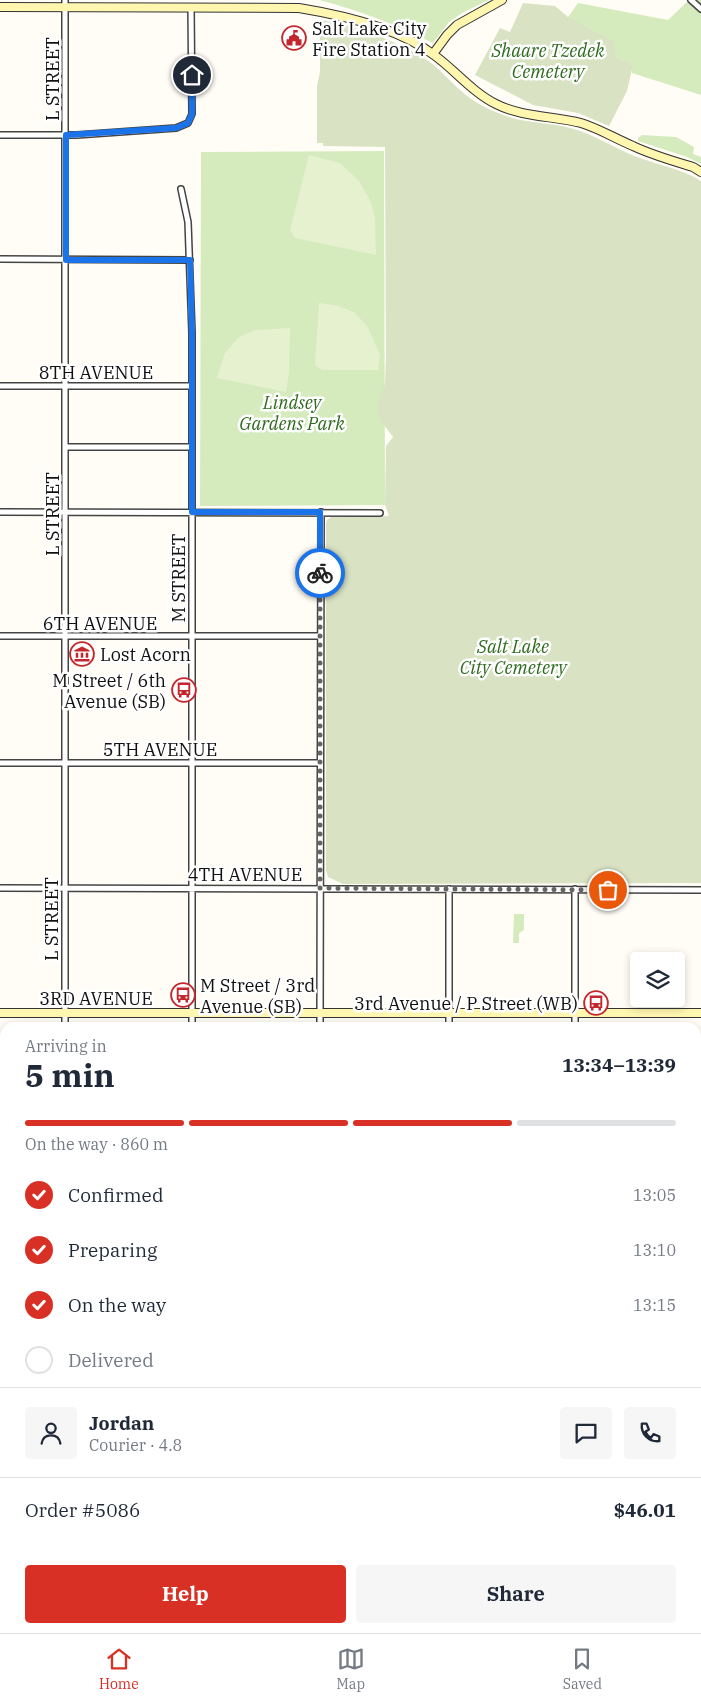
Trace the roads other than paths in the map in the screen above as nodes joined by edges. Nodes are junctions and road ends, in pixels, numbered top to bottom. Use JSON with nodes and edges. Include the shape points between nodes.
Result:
{"nodes":[{"id":1,"x":502,"y":0,"type":"edge"},
{"id":2,"x":690,"y":0,"type":"edge"},
{"id":3,"x":65,"y":4,"type":"edge"},
{"id":4,"x":0,"y":7,"type":"edge"},
{"id":5,"x":191,"y":7,"type":"junction"},
{"id":6,"x":701,"y":9,"type":"edge"},
{"id":7,"x":433,"y":54,"type":"junction"},
{"id":8,"x":0,"y":135,"type":"edge"},
{"id":9,"x":66,"y":135,"type":"junction"},
{"id":10,"x":701,"y":172,"type":"edge"},
{"id":11,"x":181,"y":189,"type":"dead end"},
{"id":12,"x":0,"y":259,"type":"edge"},
{"id":13,"x":66,"y":260,"type":"junction"},
{"id":14,"x":190,"y":260,"type":"junction"},
{"id":15,"x":0,"y":386,"type":"edge"},
{"id":16,"x":65,"y":386,"type":"junction"},
{"id":17,"x":192,"y":386,"type":"junction"},
{"id":18,"x":66,"y":447,"type":"junction"},
{"id":19,"x":192,"y":447,"type":"junction"},
{"id":20,"x":0,"y":512,"type":"edge"},
{"id":21,"x":65,"y":512,"type":"junction"},
{"id":22,"x":192,"y":512,"type":"junction"},
{"id":23,"x":320,"y":512,"type":"junction"},
{"id":24,"x":380,"y":513,"type":"dead end"},
{"id":25,"x":0,"y":636,"type":"edge"},
{"id":26,"x":65,"y":636,"type":"junction"},
{"id":27,"x":320,"y":636,"type":"junction"},
{"id":28,"x":192,"y":637,"type":"junction"},
{"id":29,"x":0,"y":763,"type":"edge"},
{"id":30,"x":65,"y":763,"type":"junction"},
{"id":31,"x":191,"y":763,"type":"junction"},
{"id":32,"x":320,"y":763,"type":"junction"},
{"id":33,"x":0,"y":888,"type":"edge"},
{"id":34,"x":65,"y":888,"type":"junction"},
{"id":35,"x":191,"y":888,"type":"junction"},
{"id":36,"x":320,"y":888,"type":"junction"},
{"id":37,"x":449,"y":889,"type":"junction"},
{"id":38,"x":575,"y":889,"type":"junction"},
{"id":39,"x":701,"y":890,"type":"edge"},
{"id":40,"x":66,"y":1012,"type":"junction"},
{"id":41,"x":0,"y":1013,"type":"edge"},
{"id":42,"x":192,"y":1013,"type":"junction"},
{"id":43,"x":320,"y":1013,"type":"junction"},
{"id":44,"x":575,"y":1013,"type":"junction"},
{"id":45,"x":701,"y":1013,"type":"edge"},
{"id":46,"x":449,"y":1014,"type":"junction"},
{"id":47,"x":65,"y":1022,"type":"edge"},
{"id":48,"x":192,"y":1022,"type":"edge"},
{"id":49,"x":320,"y":1022,"type":"edge"},
{"id":50,"x":449,"y":1022,"type":"edge"},
{"id":51,"x":575,"y":1022,"type":"edge"}],
"edges":[{"from":1,"to":7,"type":"street","via":[[457,25]]},
{"from":2,"to":6,"type":"street"},
{"from":3,"to":4,"type":"street"},
{"from":3,"to":5,"type":"street"},
{"from":3,"to":9,"type":"street","name":"L STREET"},
{"from":5,"to":7,"type":"street","via":[[299,8],[338,14],[366,22]]},
{"from":5,"to":9,"type":"street","via":[[192,114],[188,123],[176,128]]},
{"from":7,"to":10,"type":"street","via":[[496,104],[583,124]]},
{"from":8,"to":9,"type":"street"},
{"from":9,"to":13,"type":"street","name":"L STREET"},
{"from":11,"to":14,"type":"street","name":"M STREET","via":[[188,222]]},
{"from":12,"to":13,"type":"street"},
{"from":13,"to":14,"type":"street"},
{"from":13,"to":16,"type":"street","name":"L STREET"},
{"from":14,"to":17,"type":"street","name":"M STREET"},
{"from":15,"to":16,"type":"street","name":"8TH AVENUE"},
{"from":16,"to":17,"type":"street","name":"8TH AVENUE"},
{"from":16,"to":18,"type":"street","name":"L STREET"},
{"from":17,"to":19,"type":"street","name":"M STREET"},
{"from":18,"to":19,"type":"street"},
{"from":18,"to":21,"type":"street","name":"L STREET"},
{"from":19,"to":22,"type":"street","name":"M STREET"},
{"from":20,"to":21,"type":"street"},
{"from":21,"to":22,"type":"street"},
{"from":21,"to":26,"type":"street","name":"L STREET"},
{"from":22,"to":23,"type":"street"},
{"from":22,"to":28,"type":"street","name":"M STREET"},
{"from":23,"to":24,"type":"street"},
{"from":23,"to":27,"type":"street"},
{"from":25,"to":26,"type":"street","name":"6TH AVENUE"},
{"from":26,"to":28,"type":"street","name":"6TH AVENUE"},
{"from":26,"to":30,"type":"street","name":"L STREET"},
{"from":27,"to":28,"type":"street","name":"6TH AVENUE"},
{"from":27,"to":32,"type":"street"},
{"from":28,"to":31,"type":"street","name":"M STREET"},
{"from":29,"to":30,"type":"street","name":"5TH AVENUE"},
{"from":30,"to":31,"type":"street","name":"5TH AVENUE"},
{"from":30,"to":34,"type":"street","name":"L STREET"},
{"from":31,"to":32,"type":"street","name":"5TH AVENUE"},
{"from":31,"to":35,"type":"street","name":"M STREET"},
{"from":32,"to":36,"type":"street"},
{"from":33,"to":34,"type":"street","name":"4TH AVENUE"},
{"from":34,"to":35,"type":"street","name":"4TH AVENUE"},
{"from":34,"to":40,"type":"street","name":"L STREET"},
{"from":35,"to":36,"type":"street","name":"4TH AVENUE"},
{"from":35,"to":42,"type":"street","name":"M STREET"},
{"from":36,"to":37,"type":"street","name":"4TH AVENUE"},
{"from":36,"to":43,"type":"street"},
{"from":37,"to":38,"type":"street","name":"4TH AVENUE"},
{"from":37,"to":46,"type":"street"},
{"from":38,"to":39,"type":"street","name":"4TH AVENUE"},
{"from":38,"to":44,"type":"street"},
{"from":40,"to":41,"type":"street","name":"3RD AVENUE"},
{"from":40,"to":42,"type":"street","name":"3RD AVENUE"},
{"from":40,"to":47,"type":"street","name":"L STREET"},
{"from":42,"to":43,"type":"street","name":"3RD AVENUE"},
{"from":42,"to":48,"type":"street","name":"M STREET"},
{"from":43,"to":46,"type":"street","name":"3RD AVENUE"},
{"from":43,"to":49,"type":"street"},
{"from":44,"to":45,"type":"street","name":"3RD AVENUE"},
{"from":44,"to":46,"type":"street","name":"3RD AVENUE"},
{"from":44,"to":51,"type":"street"},
{"from":46,"to":50,"type":"street"}]}
